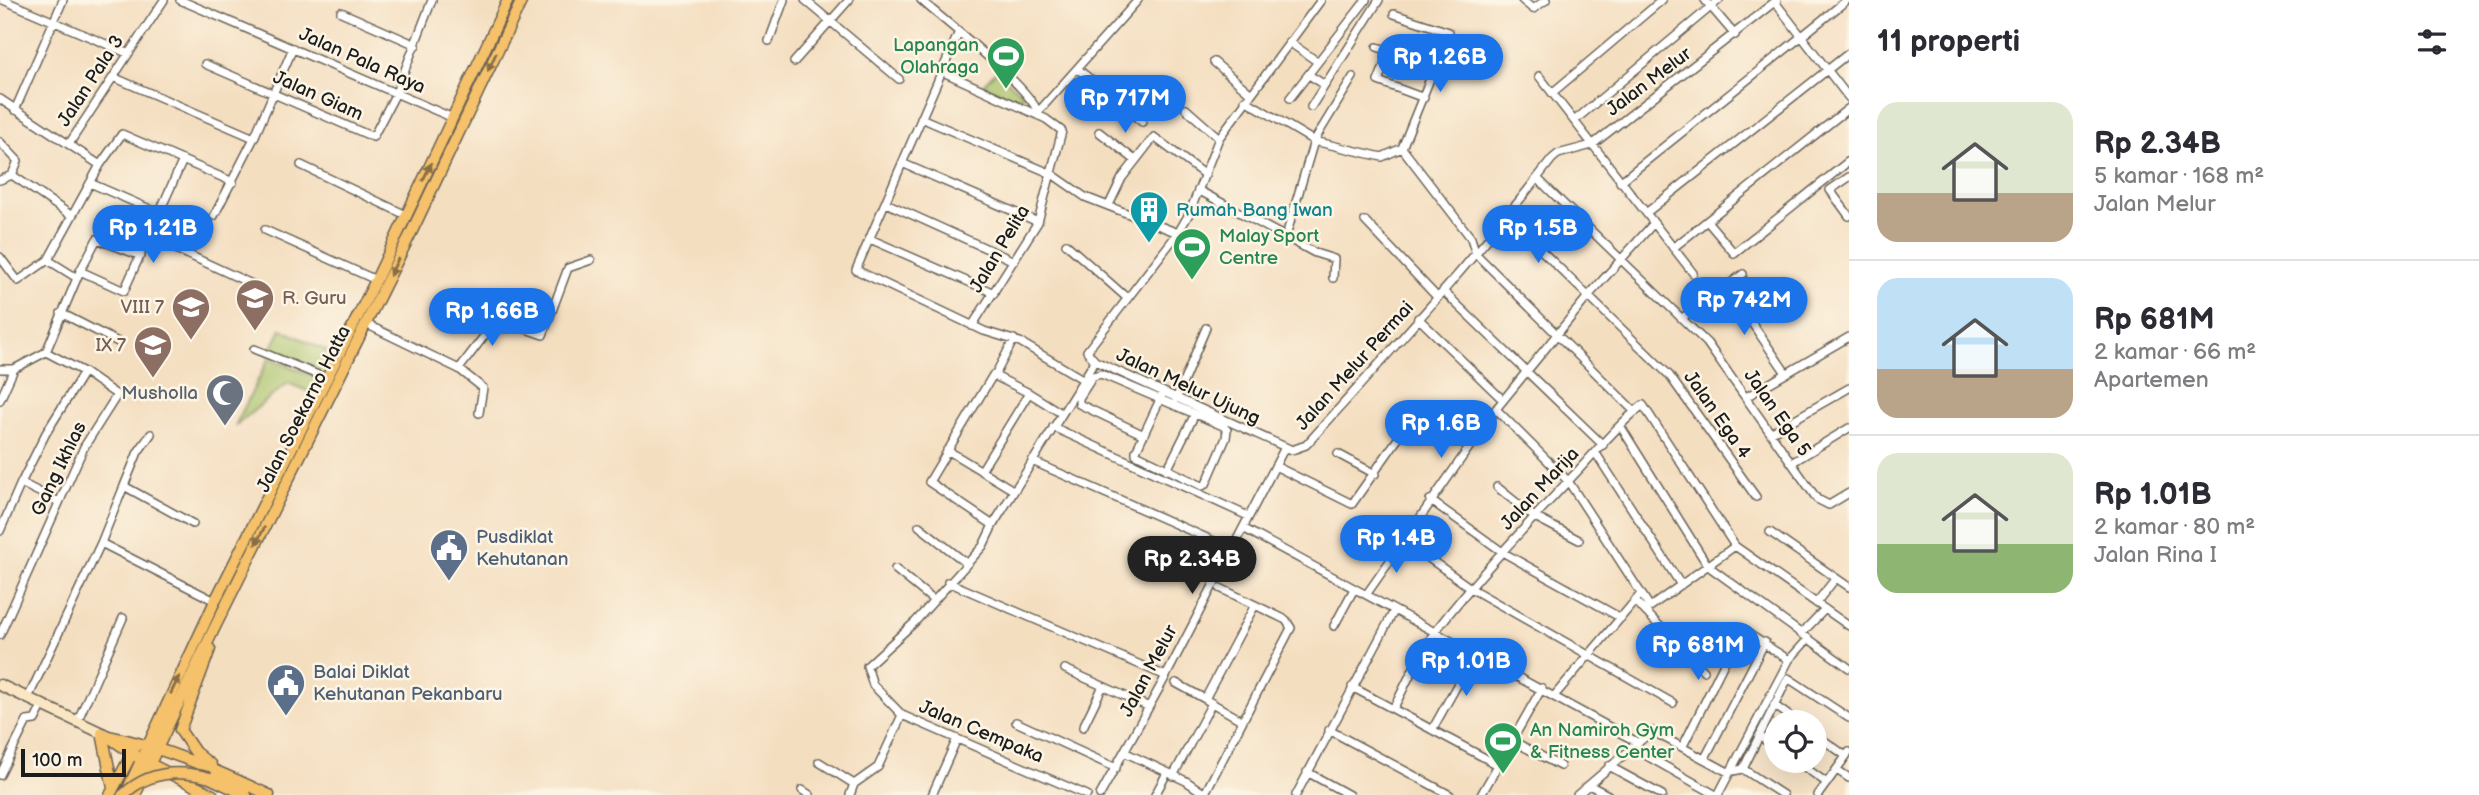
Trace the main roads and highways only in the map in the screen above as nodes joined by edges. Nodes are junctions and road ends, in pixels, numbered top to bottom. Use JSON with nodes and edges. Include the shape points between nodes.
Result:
{"nodes":[{"id":1,"x":508,"y":0,"type":"edge"},
{"id":2,"x":522,"y":0,"type":"edge"},
{"id":3,"x":311,"y":424,"type":"junction"},
{"id":4,"x":214,"y":629,"type":"junction"},
{"id":5,"x":0,"y":685,"type":"edge"},
{"id":6,"x":105,"y":735,"type":"junction"},
{"id":7,"x":144,"y":753,"type":"junction"},
{"id":8,"x":215,"y":775,"type":"junction"},
{"id":9,"x":118,"y":793,"type":"edge"},
{"id":10,"x":135,"y":795,"type":"edge"},
{"id":11,"x":214,"y":795,"type":"edge"},
{"id":12,"x":246,"y":795,"type":"edge"},
{"id":13,"x":269,"y":795,"type":"edge"}],
"edges":[{"from":3,"to":1,"type":"main road","name":"Jalan Soekarno Hatta","one_way":true,"via":[[328,379]]},
{"from":2,"to":3,"type":"main road","name":"Jalan Soekarno Hatta","one_way":true,"via":[[366,324]]},
{"from":3,"to":4,"type":"main road","name":"Jalan Soekarno Hatta","one_way":true},
{"from":7,"to":3,"type":"main road","name":"Jalan Soekarno Hatta","one_way":true,"via":[[215,601]]},
{"from":4,"to":7,"type":"main road","name":"Jalan Soekarno Hatta"},
{"from":4,"to":8,"type":"main road","via":[[205,667],[180,730]]},
{"from":5,"to":6,"type":"main road"},
{"from":6,"to":7,"type":"main road"},
{"from":6,"to":9,"type":"main road"},
{"from":7,"to":8,"type":"main road"},
{"from":7,"to":9,"type":"main road"},
{"from":7,"to":10,"type":"main road","name":"Jalan Soekarno Hatta"},
{"from":7,"to":11,"type":"main road"},
{"from":8,"to":9,"type":"main road","bridge":true,"via":[[155,775]]},
{"from":8,"to":12,"type":"main road"},
{"from":8,"to":13,"type":"main road"}]}
